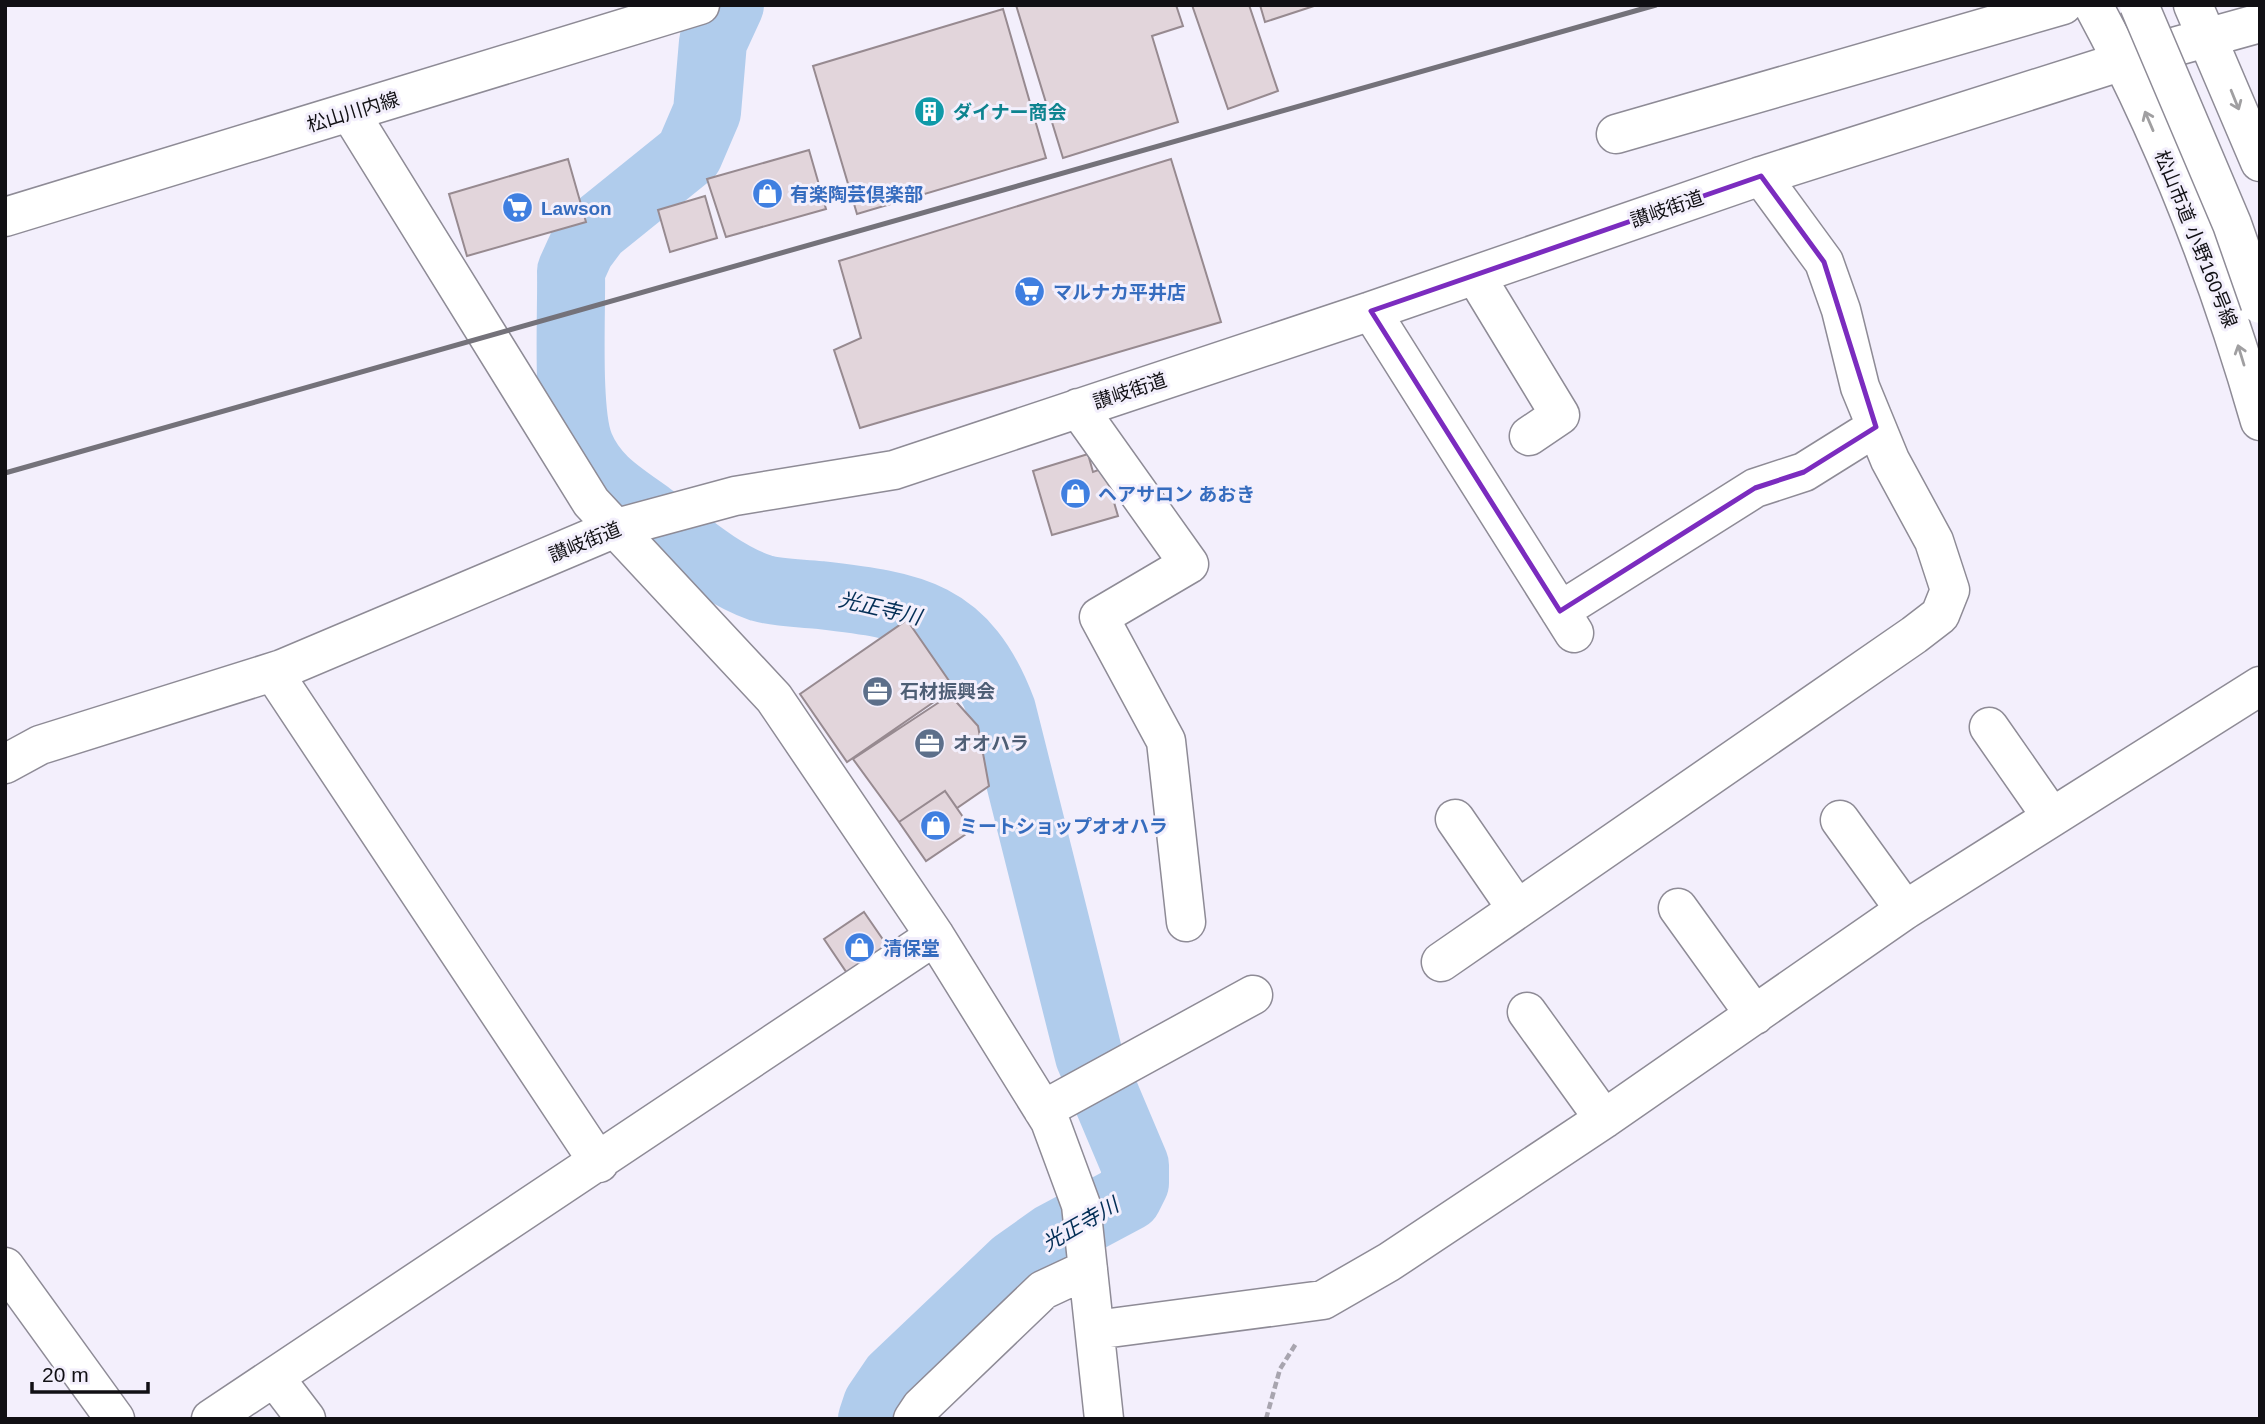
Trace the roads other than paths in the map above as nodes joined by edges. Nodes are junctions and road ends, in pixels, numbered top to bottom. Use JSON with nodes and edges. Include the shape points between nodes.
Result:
{"nodes":[{"id":1,"x":699,"y":5,"type":"edge"},
{"id":2,"x":2063,"y":5,"type":"edge"},
{"id":3,"x":2093,"y":5,"type":"edge"},
{"id":4,"x":2139,"y":5,"type":"edge"},
{"id":5,"x":2201,"y":22,"type":"edge"},
{"id":6,"x":2260,"y":23,"type":"edge"},
{"id":7,"x":2123,"y":61,"type":"junction"},
{"id":8,"x":350,"y":113,"type":"junction"},
{"id":9,"x":1634,"y":117,"type":"dead end"},
{"id":10,"x":2260,"y":162,"type":"edge"},
{"id":11,"x":1761,"y":176,"type":"junction"},
{"id":12,"x":5,"y":217,"type":"edge"},
{"id":13,"x":1475,"y":275,"type":"junction"},
{"id":14,"x":2260,"y":304,"type":"edge"},
{"id":15,"x":1371,"y":311,"type":"junction"},
{"id":16,"x":1078,"y":408,"type":"junction"},
{"id":17,"x":2260,"y":421,"type":"edge"},
{"id":18,"x":1876,"y":427,"type":"junction"},
{"id":19,"x":1529,"y":436,"type":"dead end"},
{"id":20,"x":613,"y":529,"type":"junction"},
{"id":21,"x":273,"y":672,"type":"junction"},
{"id":22,"x":2260,"y":686,"type":"edge"},
{"id":23,"x":1989,"y":727,"type":"dead end"},
{"id":24,"x":5,"y":764,"type":"edge"},
{"id":25,"x":2051,"y":816,"type":"junction"},
{"id":26,"x":1455,"y":819,"type":"dead end"},
{"id":27,"x":1840,"y":820,"type":"dead end"},
{"id":28,"x":1678,"y":908,"type":"dead end"},
{"id":29,"x":1517,"y":909,"type":"junction"},
{"id":30,"x":1905,"y":910,"type":"junction"},
{"id":31,"x":1186,"y":922,"type":"dead end"},
{"id":32,"x":935,"y":936,"type":"junction"},
{"id":33,"x":1441,"y":962,"type":"dead end"},
{"id":34,"x":1254,"y":995,"type":"dead end"},
{"id":35,"x":1527,"y":1012,"type":"dead end"},
{"id":36,"x":1755,"y":1015,"type":"junction"},
{"id":37,"x":1043,"y":1110,"type":"junction"},
{"id":38,"x":1604,"y":1119,"type":"junction"},
{"id":39,"x":599,"y":1163,"type":"junction"},
{"id":40,"x":1084,"y":1238,"type":"junction"},
{"id":41,"x":5,"y":1268,"type":"edge"},
{"id":42,"x":1095,"y":1330,"type":"junction"},
{"id":43,"x":274,"y":1377,"type":"junction"},
{"id":44,"x":115,"y":1419,"type":"edge"},
{"id":45,"x":211,"y":1419,"type":"edge"},
{"id":46,"x":306,"y":1419,"type":"edge"},
{"id":47,"x":913,"y":1419,"type":"edge"},
{"id":48,"x":1104,"y":1419,"type":"edge"}],
"edges":[{"from":1,"to":8,"type":"street","name":"松山川内線"},
{"from":2,"to":9,"type":"street","via":[[1821,61]]},
{"from":3,"to":7,"type":"street","name":"松山市道 小野160号線"},
{"from":4,"to":14,"type":"street","name":"松山市道 小野160号線","bridge":true,"via":[[2232,224]]},
{"from":5,"to":6,"type":"street","name":"讃岐街道"},
{"from":5,"to":7,"type":"street","name":"讃岐街道"},
{"from":5,"to":10,"type":"street","one_way":true},
{"from":7,"to":11,"type":"street","name":"讃岐街道"},
{"from":17,"to":7,"type":"street","name":"松山市道 小野160号線","one_way":true,"via":[[2198,234]]},
{"from":8,"to":12,"type":"street","name":"松山川内線"},
{"from":8,"to":20,"type":"street","via":[[591,502]]},
{"from":11,"to":13,"type":"street","name":"讃岐街道"},
{"from":11,"to":18,"type":"street","via":[[1824,262]]},
{"from":13,"to":15,"type":"street","name":"讃岐街道"},
{"from":13,"to":19,"type":"street","via":[[1560,415]]},
{"from":15,"to":16,"type":"street","name":"讃岐街道"},
{"from":15,"to":18,"type":"street","via":[[1567,622],[1755,488],[1804,472]]},
{"from":16,"to":20,"type":"street","name":"讃岐街道","via":[[894,470],[735,496]]},
{"from":16,"to":31,"type":"street","via":[[1189,564],[1099,617],[1166,741]]},
{"from":18,"to":29,"type":"street","via":[[1934,541],[1950,590],[1940,615]]},
{"from":20,"to":21,"type":"street","name":"讃岐街道"},
{"from":20,"to":32,"type":"street","via":[[774,698]]},
{"from":21,"to":24,"type":"street","name":"讃岐街道","via":[[40,746]]},
{"from":21,"to":39,"type":"street"},
{"from":22,"to":25,"type":"street"},
{"from":23,"to":25,"type":"street"},
{"from":25,"to":30,"type":"street"},
{"from":26,"to":29,"type":"street"},
{"from":27,"to":30,"type":"street"},
{"from":28,"to":36,"type":"street"},
{"from":29,"to":33,"type":"street"},
{"from":30,"to":36,"type":"street"},
{"from":32,"to":37,"type":"street"},
{"from":32,"to":39,"type":"street"},
{"from":34,"to":37,"type":"street"},
{"from":35,"to":38,"type":"street"},
{"from":36,"to":38,"type":"street"},
{"from":37,"to":40,"type":"street","via":[[1071,1173]]},
{"from":38,"to":42,"type":"street","via":[[1389,1262],[1323,1300]]},
{"from":39,"to":43,"type":"street"},
{"from":40,"to":42,"type":"street"},
{"from":40,"to":47,"type":"street","via":[[1043,1290]]},
{"from":41,"to":44,"type":"street"},
{"from":42,"to":48,"type":"street"},
{"from":43,"to":45,"type":"street"},
{"from":43,"to":46,"type":"street"}]}
